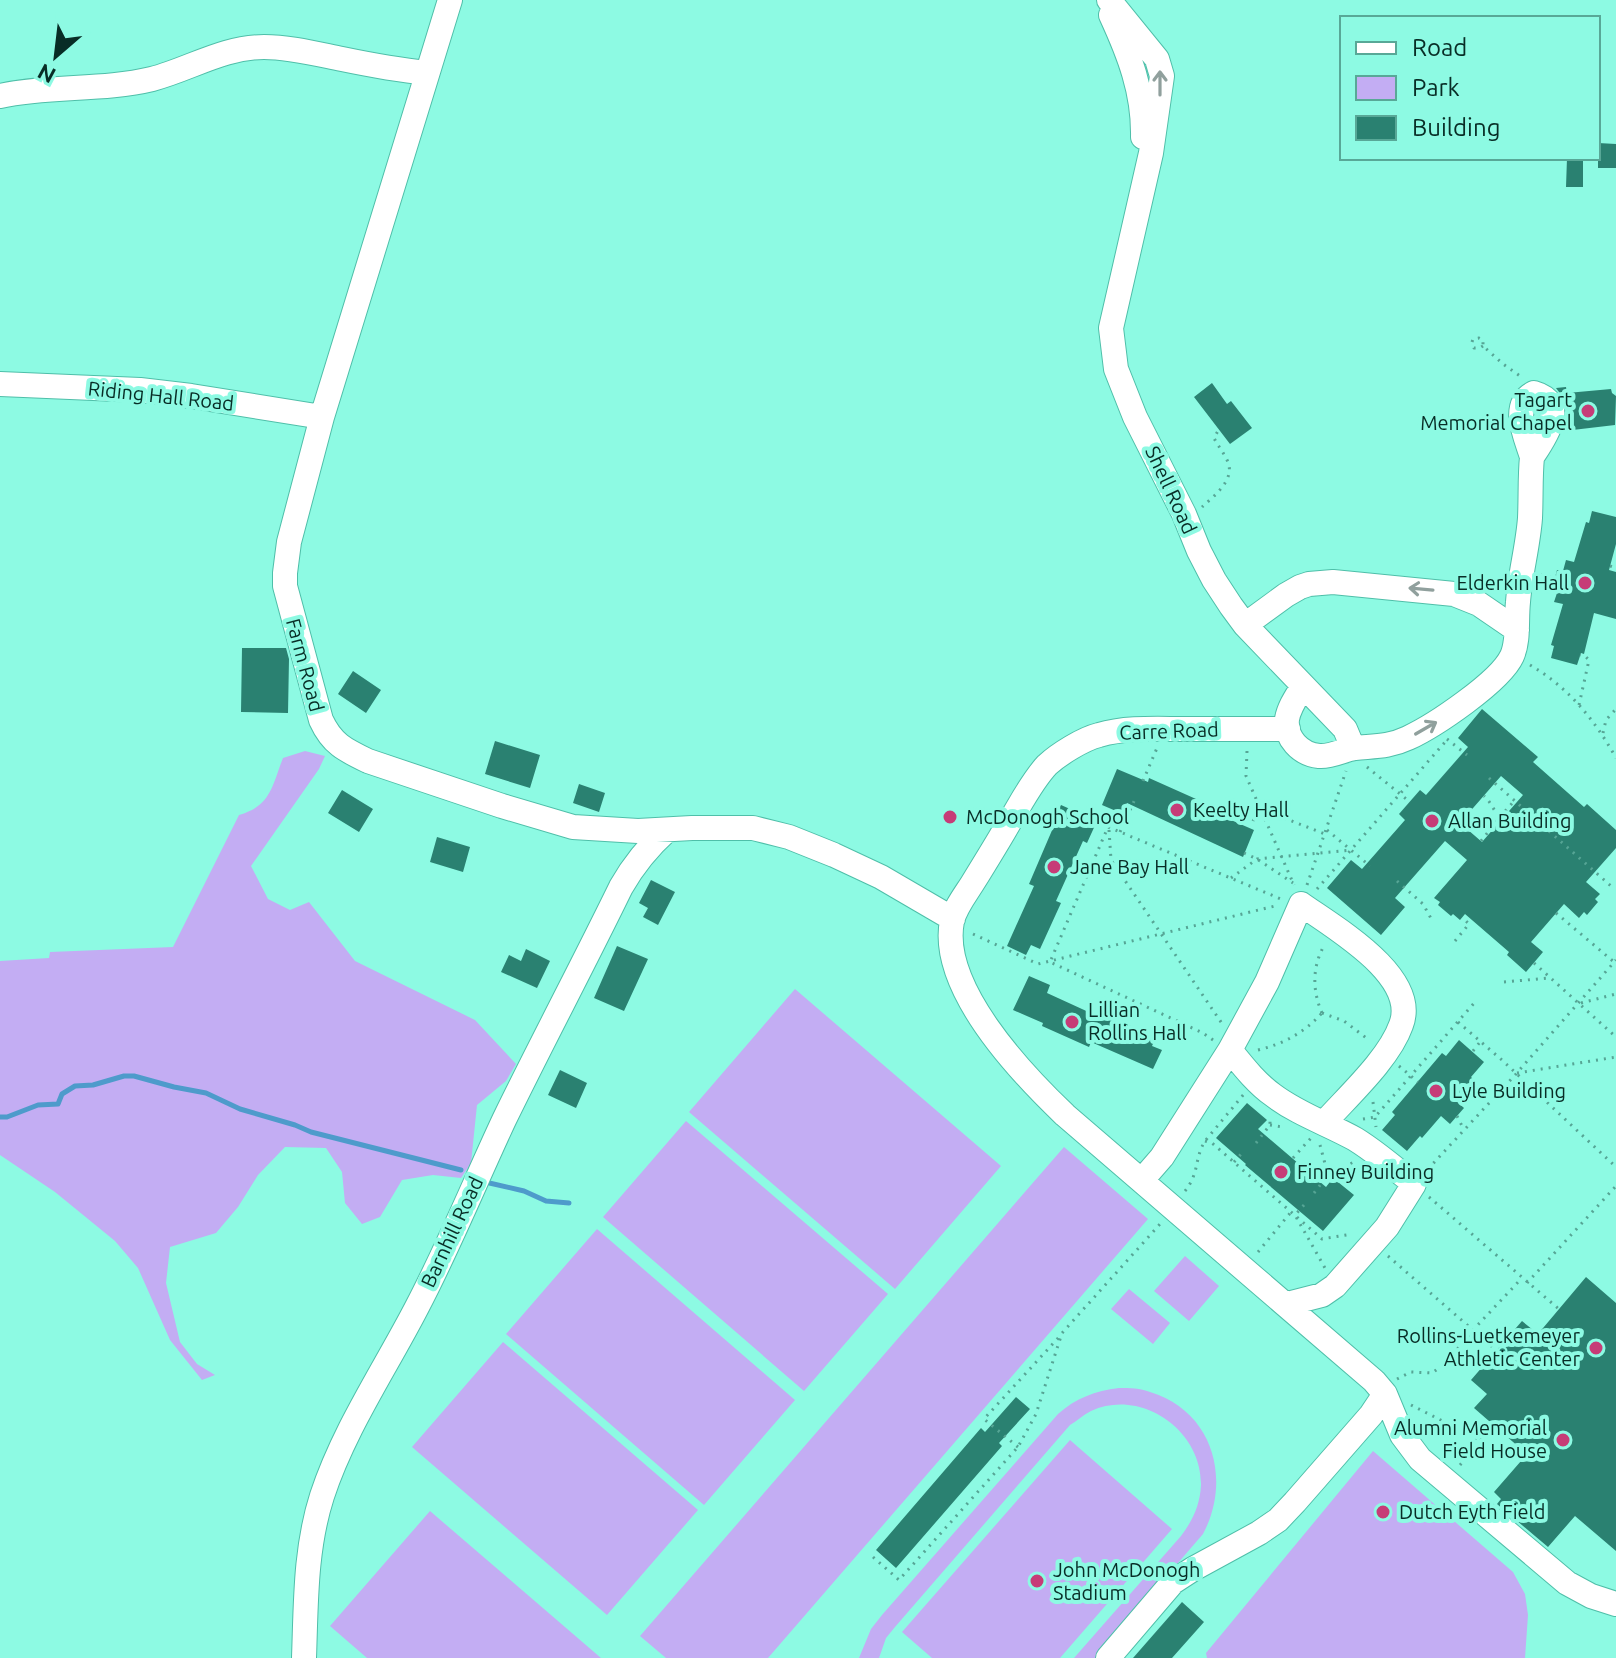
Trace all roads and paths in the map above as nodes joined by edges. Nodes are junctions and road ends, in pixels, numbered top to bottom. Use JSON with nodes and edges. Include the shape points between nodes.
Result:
{"nodes":[{"id":1,"x":450,"y":0,"type":"edge"},
{"id":2,"x":1107,"y":0,"type":"edge"},
{"id":3,"x":427,"y":73,"type":"junction"},
{"id":4,"x":0,"y":96,"type":"edge"},
{"id":5,"x":1483,"y":346,"type":"dead end"},
{"id":6,"x":0,"y":384,"type":"edge"},
{"id":7,"x":1531,"y":395,"type":"joint"},
{"id":8,"x":322,"y":417,"type":"junction"},
{"id":9,"x":1219,"y":429,"type":"dead end"},
{"id":10,"x":1184,"y":514,"type":"junction"},
{"id":11,"x":1610,"y":566,"type":"dead end"},
{"id":12,"x":1616,"y":568,"type":"edge"},
{"id":13,"x":1245,"y":625,"type":"junction"},
{"id":14,"x":1517,"y":630,"type":"junction"},
{"id":15,"x":1513,"y":655,"type":"junction"},
{"id":16,"x":1580,"y":655,"type":"dead end"},
{"id":17,"x":1303,"y":686,"type":"junction"},
{"id":18,"x":1579,"y":705,"type":"junction"},
{"id":19,"x":1616,"y":709,"type":"edge"},
{"id":20,"x":1165,"y":729,"type":"junction"},
{"id":21,"x":1248,"y":729,"type":"junction"},
{"id":22,"x":1288,"y":729,"type":"junction"},
{"id":23,"x":1440,"y":732,"type":"junction"},
{"id":24,"x":1603,"y":734,"type":"junction"},
{"id":25,"x":1353,"y":748,"type":"junction"},
{"id":26,"x":1467,"y":755,"type":"dead end"},
{"id":27,"x":1616,"y":758,"type":"edge"},
{"id":28,"x":1489,"y":778,"type":"dead end"},
{"id":29,"x":1143,"y":781,"type":"dead end"},
{"id":30,"x":1400,"y":794,"type":"junction"},
{"id":31,"x":1484,"y":796,"type":"dead end"},
{"id":32,"x":1135,"y":799,"type":"dead end"},
{"id":33,"x":1515,"y":800,"type":"junction"},
{"id":34,"x":1410,"y":802,"type":"dead end"},
{"id":35,"x":1261,"y":809,"type":"junction"},
{"id":36,"x":1500,"y":817,"type":"junction"},
{"id":37,"x":1253,"y":821,"type":"dead end"},
{"id":38,"x":1108,"y":827,"type":"junction"},
{"id":39,"x":611,"y":830,"type":"junction"},
{"id":40,"x":667,"y":830,"type":"junction"},
{"id":41,"x":1120,"y":832,"type":"junction"},
{"id":42,"x":1326,"y":832,"type":"junction"},
{"id":43,"x":1481,"y":841,"type":"dead end"},
{"id":44,"x":1351,"y":850,"type":"junction"},
{"id":45,"x":1244,"y":853,"type":"dead end"},
{"id":46,"x":1319,"y":853,"type":"junction"},
{"id":47,"x":1281,"y":855,"type":"junction"},
{"id":48,"x":1257,"y":859,"type":"junction"},
{"id":49,"x":1370,"y":866,"type":"dead end"},
{"id":50,"x":630,"y":871,"type":"junction"},
{"id":51,"x":1231,"y":878,"type":"junction"},
{"id":52,"x":1397,"y":881,"type":"dead end"},
{"id":53,"x":1616,"y":886,"type":"edge"},
{"id":54,"x":1297,"y":894,"type":"junction"},
{"id":55,"x":1556,"y":913,"type":"dead end"},
{"id":56,"x":1462,"y":917,"type":"dead end"},
{"id":57,"x":953,"y":919,"type":"junction"},
{"id":58,"x":1433,"y":922,"type":"dead end"},
{"id":59,"x":1335,"y":928,"type":"junction"},
{"id":60,"x":1162,"y":934,"type":"junction"},
{"id":61,"x":1455,"y":941,"type":"dead end"},
{"id":62,"x":1615,"y":961,"type":"edge"},
{"id":63,"x":1050,"y":962,"type":"junction"},
{"id":64,"x":1534,"y":963,"type":"dead end"},
{"id":65,"x":1549,"y":978,"type":"junction"},
{"id":66,"x":1504,"y":982,"type":"dead end"},
{"id":67,"x":1616,"y":994,"type":"edge"},
{"id":68,"x":1475,"y":1002,"type":"dead end"},
{"id":69,"x":1578,"y":1003,"type":"junction"},
{"id":70,"x":1458,"y":1022,"type":"junction"},
{"id":71,"x":1616,"y":1037,"type":"edge"},
{"id":72,"x":1481,"y":1042,"type":"junction"},
{"id":73,"x":1230,"y":1050,"type":"junction"},
{"id":74,"x":1473,"y":1051,"type":"dead end"},
{"id":75,"x":1616,"y":1057,"type":"edge"},
{"id":76,"x":1516,"y":1074,"type":"junction"},
{"id":77,"x":1263,"y":1087,"type":"junction"},
{"id":78,"x":1457,"y":1116,"type":"dead end"},
{"id":79,"x":1359,"y":1120,"type":"dead end"},
{"id":80,"x":1464,"y":1130,"type":"junction"},
{"id":81,"x":1322,"y":1135,"type":"junction"},
{"id":82,"x":1205,"y":1141,"type":"junction"},
{"id":83,"x":1256,"y":1143,"type":"dead end"},
{"id":84,"x":1242,"y":1153,"type":"dead end"},
{"id":85,"x":1234,"y":1162,"type":"junction"},
{"id":86,"x":1616,"y":1167,"type":"edge"},
{"id":87,"x":1328,"y":1175,"type":"dead end"},
{"id":88,"x":1142,"y":1180,"type":"junction"},
{"id":89,"x":1414,"y":1184,"type":"junction"},
{"id":90,"x":1616,"y":1186,"type":"edge"},
{"id":91,"x":1304,"y":1205,"type":"dead end"},
{"id":92,"x":1173,"y":1207,"type":"junction"},
{"id":93,"x":1293,"y":1214,"type":"junction"},
{"id":94,"x":1380,"y":1235,"type":"junction"},
{"id":95,"x":1244,"y":1268,"type":"junction"},
{"id":96,"x":1522,"y":1278,"type":"junction"},
{"id":97,"x":1527,"y":1283,"type":"junction"},
{"id":98,"x":1335,"y":1286,"type":"junction"},
{"id":99,"x":1287,"y":1304,"type":"junction"},
{"id":100,"x":1560,"y":1310,"type":"dead end"},
{"id":101,"x":1473,"y":1330,"type":"junction"},
{"id":102,"x":1062,"y":1333,"type":"junction"},
{"id":103,"x":1496,"y":1350,"type":"dead end"},
{"id":104,"x":1385,"y":1394,"type":"junction"},
{"id":105,"x":1494,"y":1425,"type":"dead end"},
{"id":106,"x":1480,"y":1440,"type":"junction"},
{"id":107,"x":1018,"y":1447,"type":"junction"},
{"id":108,"x":1446,"y":1482,"type":"junction"},
{"id":109,"x":873,"y":1557,"type":"dead end"},
{"id":110,"x":1616,"y":1604,"type":"edge"},
{"id":111,"x":304,"y":1658,"type":"edge"},
{"id":112,"x":1108,"y":1658,"type":"edge"}],
"edges":[{"from":1,"to":3,"type":"street","name":"Farm Road"},
{"from":2,"to":10,"type":"street","name":"Shell Road","via":[[1131,59],[1144,122],[1142,187],[1111,328],[1113,350],[1123,389]]},
{"from":3,"to":4,"type":"street","via":[[263,47],[230,51],[131,83]]},
{"from":3,"to":8,"type":"street","name":"Farm Road"},
{"from":5,"to":7,"type":"path","via":[[1520,376]]},
{"from":6,"to":8,"type":"street","name":"Riding Hall Road","via":[[140,390]]},
{"from":7,"to":14,"type":"street","via":[[1547,401],[1552,421],[1532,457]]},
{"from":8,"to":39,"type":"street","name":"Farm Road","via":[[285,573],[289,606],[328,736],[368,761],[502,806],[573,827]]},
{"from":9,"to":10,"type":"path","via":[[1214,438],[1228,461],[1229,476],[1203,506]]},
{"from":10,"to":13,"type":"street","name":"Shell Road","via":[[1214,580]]},
{"from":11,"to":12,"type":"path"},
{"from":14,"to":13,"type":"street","one_way":true,"via":[[1454,594],[1333,582],[1300,587]]},
{"from":13,"to":17,"type":"street","name":"Shell Road"},
{"from":14,"to":15,"type":"street"},
{"from":15,"to":18,"type":"path","via":[[1541,671]]},
{"from":15,"to":23,"type":"street"},
{"from":16,"to":18,"type":"path","via":[[1589,660]]},
{"from":17,"to":22,"type":"street","via":[[1287,718]]},
{"from":17,"to":25,"type":"street","name":"Shell Road","via":[[1345,729]]},
{"from":18,"to":24,"type":"path"},
{"from":19,"to":24,"type":"path"},
{"from":20,"to":21,"type":"street","name":"Carre Road"},
{"from":20,"to":29,"type":"path"},
{"from":20,"to":57,"type":"street","name":"Carre Road","via":[[1097,735],[1047,765]]},
{"from":21,"to":22,"type":"street","name":"Carre Road"},
{"from":21,"to":35,"type":"path","via":[[1246,776]]},
{"from":22,"to":25,"type":"street","via":[[1304,752],[1319,756]]},
{"from":25,"to":23,"type":"street","one_way":true,"via":[[1377,748]]},
{"from":23,"to":26,"type":"path"},
{"from":23,"to":30,"type":"path"},
{"from":24,"to":27,"type":"path"},
{"from":25,"to":30,"type":"path"},
{"from":25,"to":42,"type":"path"},
{"from":28,"to":33,"type":"path"},
{"from":30,"to":34,"type":"path"},
{"from":30,"to":44,"type":"path"},
{"from":31,"to":36,"type":"path"},
{"from":32,"to":41,"type":"path"},
{"from":33,"to":36,"type":"path"},
{"from":33,"to":53,"type":"path"},
{"from":35,"to":37,"type":"path"},
{"from":35,"to":42,"type":"path"},
{"from":35,"to":47,"type":"path"},
{"from":36,"to":43,"type":"path"},
{"from":38,"to":41,"type":"path"},
{"from":38,"to":60,"type":"path","via":[[1111,860]]},
{"from":38,"to":63,"type":"path"},
{"from":39,"to":40,"type":"street","name":"Farm Road"},
{"from":39,"to":50,"type":"street","via":[[622,843]]},
{"from":40,"to":50,"type":"street","name":"Barnhill Road"},
{"from":40,"to":57,"type":"street","name":"Farm Road","via":[[753,828],[789,837],[889,881]]},
{"from":41,"to":51,"type":"path"},
{"from":42,"to":44,"type":"path"},
{"from":42,"to":46,"type":"path"},
{"from":44,"to":46,"type":"path"},
{"from":44,"to":49,"type":"path"},
{"from":44,"to":54,"type":"path","via":[[1316,891]]},
{"from":45,"to":48,"type":"path"},
{"from":46,"to":47,"type":"path"},
{"from":46,"to":54,"type":"path"},
{"from":47,"to":48,"type":"path"},
{"from":47,"to":54,"type":"path"},
{"from":48,"to":51,"type":"path"},
{"from":48,"to":54,"type":"path"},
{"from":50,"to":111,"type":"street","name":"Barnhill Road","via":[[418,1305],[336,1459],[311,1542]]},
{"from":51,"to":54,"type":"path","via":[[1277,898]]},
{"from":52,"to":58,"type":"path","via":[[1423,904]]},
{"from":54,"to":59,"type":"street"},
{"from":54,"to":60,"type":"path","via":[[1280,905]]},
{"from":54,"to":73,"type":"street","via":[[1267,982]]},
{"from":55,"to":62,"type":"path"},
{"from":56,"to":61,"type":"path","via":[[1469,924]]},
{"from":57,"to":63,"type":"path","via":[[976,937],[1038,964]]},
{"from":57,"to":88,"type":"street","via":[[951,942],[966,992],[1011,1060],[1065,1115]]},
{"from":59,"to":73,"type":"path","via":[[1315,968],[1322,1013],[1276,1045]]},
{"from":59,"to":81,"type":"street","via":[[1378,962],[1401,994],[1404,1009],[1389,1046]]},
{"from":60,"to":63,"type":"path"},
{"from":60,"to":73,"type":"path","via":[[1226,1030]]},
{"from":62,"to":69,"type":"path"},
{"from":63,"to":73,"type":"path"},
{"from":64,"to":65,"type":"path"},
{"from":65,"to":66,"type":"path"},
{"from":65,"to":69,"type":"path"},
{"from":67,"to":69,"type":"path"},
{"from":68,"to":70,"type":"path"},
{"from":69,"to":71,"type":"path"},
{"from":69,"to":76,"type":"path"},
{"from":70,"to":72,"type":"path"},
{"from":70,"to":79,"type":"path","via":[[1375,1117]]},
{"from":72,"to":74,"type":"path"},
{"from":72,"to":76,"type":"path"},
{"from":73,"to":77,"type":"street"},
{"from":73,"to":88,"type":"street"},
{"from":75,"to":76,"type":"path"},
{"from":76,"to":80,"type":"path"},
{"from":76,"to":86,"type":"path"},
{"from":77,"to":81,"type":"street"},
{"from":77,"to":82,"type":"path"},
{"from":77,"to":83,"type":"path","via":[[1270,1125]]},
{"from":78,"to":80,"type":"path"},
{"from":80,"to":89,"type":"path"},
{"from":81,"to":87,"type":"path"},
{"from":81,"to":89,"type":"street","via":[[1365,1146]]},
{"from":82,"to":85,"type":"path"},
{"from":82,"to":92,"type":"path","via":[[1193,1180]]},
{"from":84,"to":85,"type":"path"},
{"from":85,"to":93,"type":"path"},
{"from":88,"to":92,"type":"street"},
{"from":89,"to":94,"type":"street"},
{"from":89,"to":96,"type":"path"},
{"from":90,"to":97,"type":"path"},
{"from":91,"to":93,"type":"path"},
{"from":92,"to":95,"type":"street"},
{"from":92,"to":102,"type":"path"},
{"from":93,"to":94,"type":"path","via":[[1322,1239]]},
{"from":93,"to":95,"type":"path"},
{"from":93,"to":98,"type":"path"},
{"from":94,"to":98,"type":"street"},
{"from":94,"to":101,"type":"path"},
{"from":95,"to":99,"type":"street"},
{"from":96,"to":97,"type":"path"},
{"from":96,"to":101,"type":"path"},
{"from":97,"to":100,"type":"path"},
{"from":98,"to":99,"type":"street"},
{"from":99,"to":104,"type":"street"},
{"from":101,"to":103,"type":"path"},
{"from":101,"to":104,"type":"path","via":[[1446,1363],[1432,1373],[1402,1375]]},
{"from":102,"to":107,"type":"path","via":[[1036,1414]]},
{"from":102,"to":107,"type":"path","via":[[984,1419]]},
{"from":104,"to":106,"type":"path"},
{"from":104,"to":108,"type":"street","via":[[1410,1448]]},
{"from":104,"to":112,"type":"street","via":[[1278,1520],[1173,1582]]},
{"from":105,"to":106,"type":"path"},
{"from":106,"to":108,"type":"path"},
{"from":107,"to":109,"type":"path","via":[[899,1580]]},
{"from":108,"to":110,"type":"street","via":[[1567,1583]]}]}
